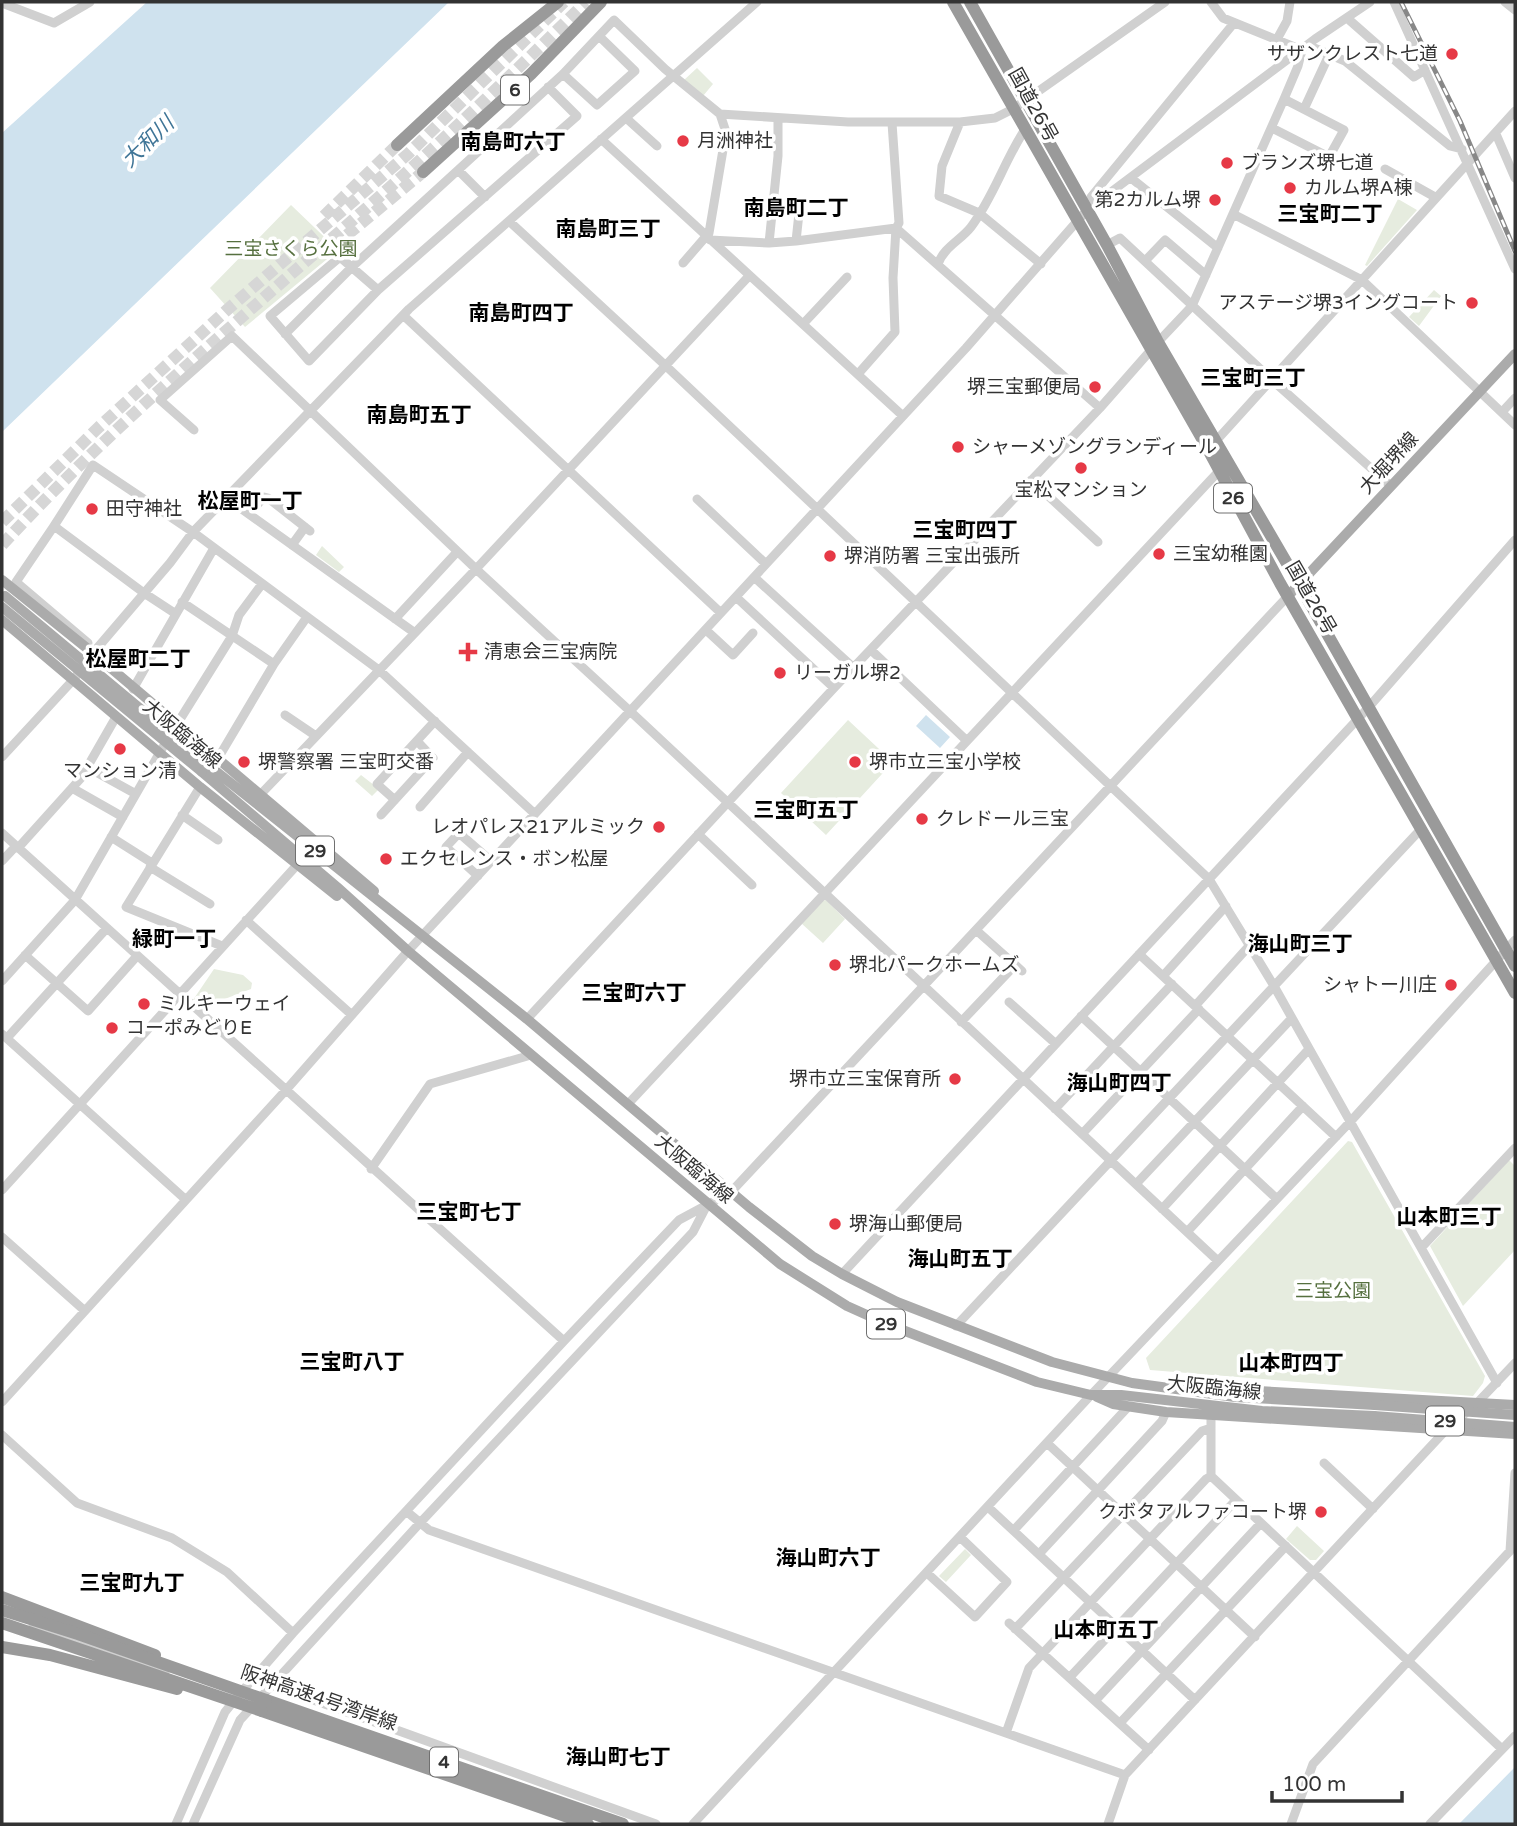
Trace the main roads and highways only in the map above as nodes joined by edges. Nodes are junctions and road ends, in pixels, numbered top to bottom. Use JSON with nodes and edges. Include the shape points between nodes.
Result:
{"nodes":[{"id":1,"x":558,"y":2,"type":"edge"},
{"id":2,"x":601,"y":2,"type":"edge"},
{"id":3,"x":953,"y":2,"type":"edge"},
{"id":4,"x":970,"y":2,"type":"edge"},
{"id":5,"x":397,"y":145,"type":"tunnel mouth"},
{"id":6,"x":423,"y":172,"type":"tunnel mouth"},
{"id":7,"x":1155,"y":346,"type":"junction"},
{"id":8,"x":1515,"y":354,"type":"edge"},
{"id":9,"x":2,"y":580,"type":"edge"},
{"id":10,"x":1299,"y":584,"type":"junction"},
{"id":11,"x":1288,"y":596,"type":"junction"},
{"id":12,"x":3,"y":599,"type":"edge"},
{"id":13,"x":4,"y":622,"type":"edge"},
{"id":14,"x":209,"y":766,"type":"junction"},
{"id":15,"x":422,"y":937,"type":"junction"},
{"id":16,"x":1511,"y":945,"type":"edge"},
{"id":17,"x":408,"y":951,"type":"junction"},
{"id":18,"x":1515,"y":966,"type":"edge"},
{"id":19,"x":1515,"y":993,"type":"edge"},
{"id":20,"x":1149,"y":1385,"type":"junction"},
{"id":21,"x":1091,"y":1395,"type":"junction"},
{"id":22,"x":1515,"y":1405,"type":"edge"},
{"id":23,"x":1375,"y":1411,"type":"junction"},
{"id":24,"x":1515,"y":1415,"type":"edge"},
{"id":25,"x":1515,"y":1427,"type":"edge"},
{"id":26,"x":1515,"y":1434,"type":"edge"},
{"id":27,"x":2,"y":1597,"type":"edge"},
{"id":28,"x":2,"y":1610,"type":"edge"},
{"id":29,"x":2,"y":1623,"type":"edge"},
{"id":30,"x":2,"y":1647,"type":"edge"},
{"id":31,"x":235,"y":1693,"type":"junction"},
{"id":32,"x":259,"y":1707,"type":"junction"},
{"id":33,"x":588,"y":1824,"type":"edge"},
{"id":34,"x":622,"y":1824,"type":"edge"}],
"edges":[{"from":1,"to":5,"type":"highway","number":"6","via":[[503,46]]},
{"from":2,"to":6,"type":"highway","number":"6","via":[[531,74]]},
{"from":3,"to":7,"type":"highway","name":"国道26号","number":"26","via":[[1024,131]]},
{"from":4,"to":7,"type":"highway","name":"国道26号","number":"26","via":[[1107,245]]},
{"from":7,"to":10,"type":"highway","name":"国道26号","number":"26"},
{"from":7,"to":11,"type":"highway","name":"国道26号","number":"26"},
{"from":8,"to":10,"type":"main road","name":"大堀堺線"},
{"from":9,"to":14,"type":"main road","via":[[94,651],[176,726]]},
{"from":10,"to":11,"type":"main road","name":"大堀堺線"},
{"from":10,"to":16,"type":"highway","name":"国道26号","number":"26"},
{"from":11,"to":19,"type":"highway","name":"国道26号","number":"26"},
{"from":12,"to":14,"type":"main road","name":"大阪臨海線","number":"29","bridge":true},
{"from":13,"to":17,"type":"main road","via":[[200,787]]},
{"from":14,"to":15,"type":"main road","name":"大阪臨海線","number":"29"},
{"from":14,"to":15,"type":"main road","via":[[260,796],[362,879]]},
{"from":14,"to":17,"type":"main road","name":"大阪臨海線","number":"29"},
{"from":15,"to":20,"type":"main road","name":"大阪臨海線","number":"29","via":[[812,1256],[897,1302],[956,1326],[1052,1362]]},
{"from":16,"to":18,"type":"highway","name":"国道26号","number":"26"},
{"from":17,"to":21,"type":"main road","name":"大阪臨海線","number":"29","via":[[780,1264],[846,1306],[887,1324],[1037,1382]]},
{"from":20,"to":22,"type":"main road","number":"29"},
{"from":20,"to":23,"type":"main road","name":"大阪臨海線","number":"29"},
{"from":21,"to":23,"type":"main road","name":"大阪臨海線","number":"29","via":[[1262,1411]]},
{"from":21,"to":26,"type":"main road","number":"29","via":[[1113,1404],[1166,1412]]},
{"from":23,"to":24,"type":"main road","name":"大阪臨海線","number":"29","bridge":true},
{"from":23,"to":25,"type":"main road","name":"大阪臨海線","number":"29","bridge":true},
{"from":27,"to":31,"type":"highway","number":"4","bridge":true,"via":[[179,1664]]},
{"from":28,"to":31,"type":"highway","name":"阪神高速4号湾岸線","number":"4","bridge":true},
{"from":29,"to":32,"type":"highway","name":"阪神高速4号湾岸線","number":"4","bridge":true},
{"from":30,"to":32,"type":"highway","number":"4","bridge":true,"via":[[50,1654]]},
{"from":31,"to":34,"type":"highway","name":"阪神高速4号湾岸線","number":"4","bridge":true},
{"from":32,"to":33,"type":"highway","name":"阪神高速4号湾岸線","number":"4"}]}
